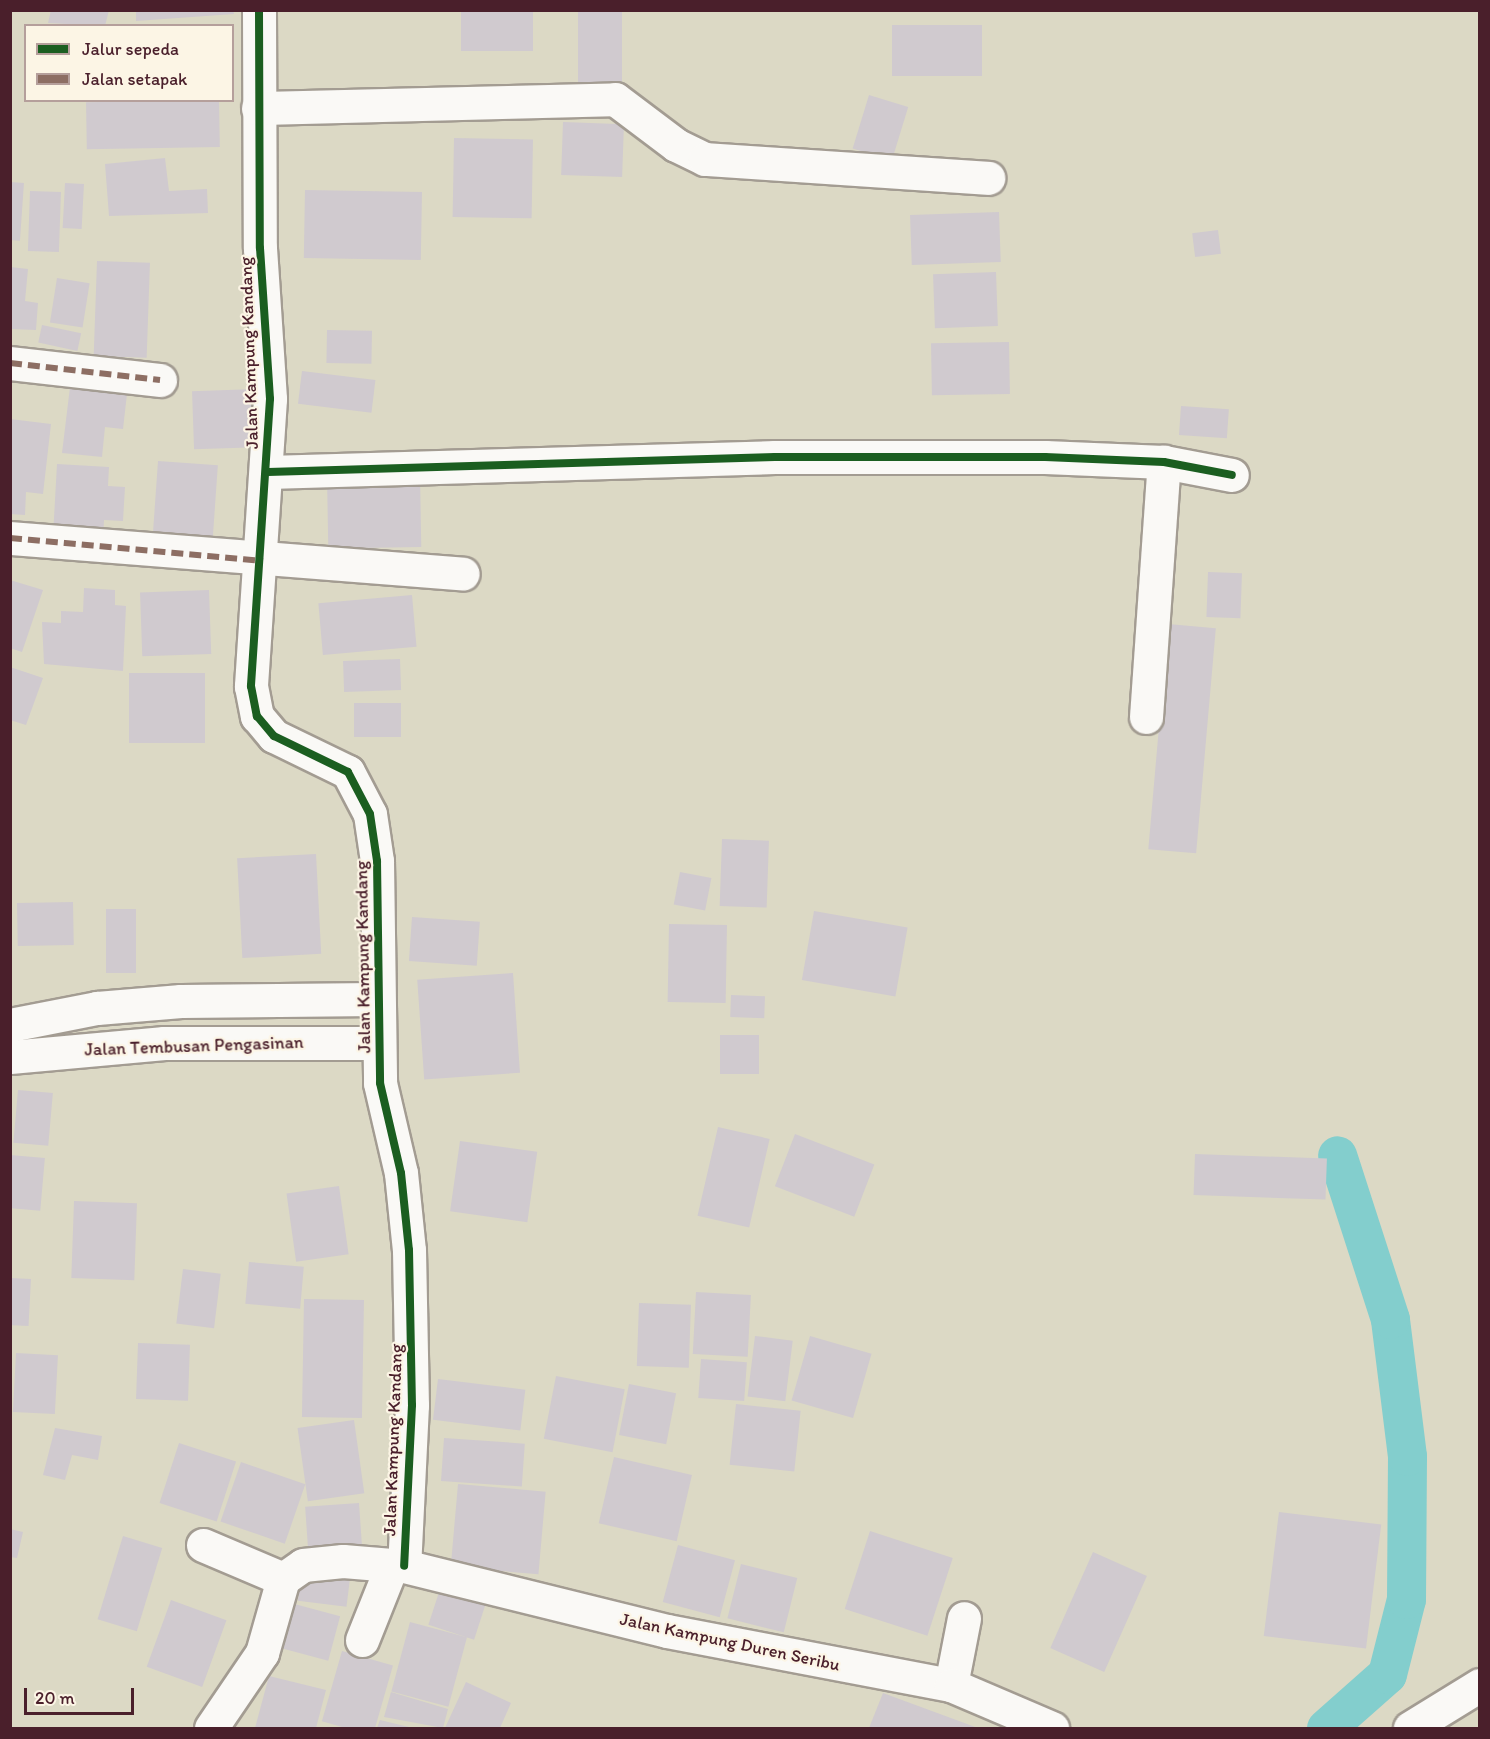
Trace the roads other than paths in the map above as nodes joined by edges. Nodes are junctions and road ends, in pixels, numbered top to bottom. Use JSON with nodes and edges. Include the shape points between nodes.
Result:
{"nodes":[{"id":1,"x":259,"y":10,"type":"edge"},
{"id":2,"x":258,"y":108,"type":"junction"},
{"id":3,"x":988,"y":178,"type":"dead end"},
{"id":4,"x":10,"y":363,"type":"edge"},
{"id":5,"x":160,"y":381,"type":"dead end"},
{"id":6,"x":1146,"y":462,"type":"junction"},
{"id":7,"x":268,"y":472,"type":"junction"},
{"id":8,"x":1232,"y":475,"type":"dead end"},
{"id":9,"x":10,"y":538,"type":"edge"},
{"id":10,"x":263,"y":561,"type":"junction"},
{"id":11,"x":463,"y":574,"type":"dead end"},
{"id":12,"x":1146,"y":717,"type":"dead end"},
{"id":13,"x":376,"y":999,"type":"junction"},
{"id":14,"x":10,"y":1025,"type":"edge"},
{"id":15,"x":378,"y":1043,"type":"junction"},
{"id":16,"x":10,"y":1057,"type":"edge"},
{"id":17,"x":203,"y":1545,"type":"dead end"},
{"id":18,"x":398,"y":1566,"type":"junction"},
{"id":19,"x":283,"y":1579,"type":"junction"},
{"id":20,"x":964,"y":1618,"type":"dead end"},
{"id":21,"x":362,"y":1640,"type":"dead end"},
{"id":22,"x":951,"y":1685,"type":"junction"},
{"id":23,"x":1479,"y":1685,"type":"edge"},
{"id":24,"x":211,"y":1728,"type":"edge"},
{"id":25,"x":1052,"y":1728,"type":"edge"},
{"id":26,"x":1410,"y":1728,"type":"edge"}],
"edges":[{"from":1,"to":2,"type":"street","name":"Jalan Kampung Kandang"},
{"from":2,"to":3,"type":"street","via":[[615,99],[676,145],[705,159]]},
{"from":2,"to":7,"type":"street","name":"Jalan Kampung Kandang"},
{"from":4,"to":5,"type":"street"},
{"from":6,"to":7,"type":"street","via":[[775,457]]},
{"from":6,"to":8,"type":"street"},
{"from":6,"to":12,"type":"street"},
{"from":7,"to":10,"type":"street","name":"Jalan Kampung Kandang"},
{"from":9,"to":10,"type":"street"},
{"from":10,"to":11,"type":"street"},
{"from":10,"to":13,"type":"street","name":"Jalan Kampung Kandang","via":[[251,686],[257,716],[274,736],[348,772],[362,789],[378,861]]},
{"from":13,"to":14,"type":"street","via":[[181,1001],[97,1008]]},
{"from":13,"to":15,"type":"street","name":"Jalan Kampung Kandang"},
{"from":15,"to":16,"type":"street","name":"Jalan Tembusan Pengasinan","via":[[188,1042]]},
{"from":15,"to":18,"type":"street","name":"Jalan Kampung Kandang","via":[[409,1250],[412,1406]]},
{"from":17,"to":19,"type":"street"},
{"from":18,"to":19,"type":"street","name":"Jalan Kampung Duren Seribu","via":[[322,1561],[293,1570]]},
{"from":18,"to":21,"type":"street","name":"Jalan Kampung Kandang"},
{"from":18,"to":22,"type":"street","name":"Jalan Kampung Duren Seribu","via":[[783,1655]]},
{"from":19,"to":24,"type":"street","via":[[262,1653]]},
{"from":20,"to":22,"type":"street"},
{"from":22,"to":25,"type":"street","name":"Jalan Kampung Duren Seribu"},
{"from":23,"to":26,"type":"street"}]}
